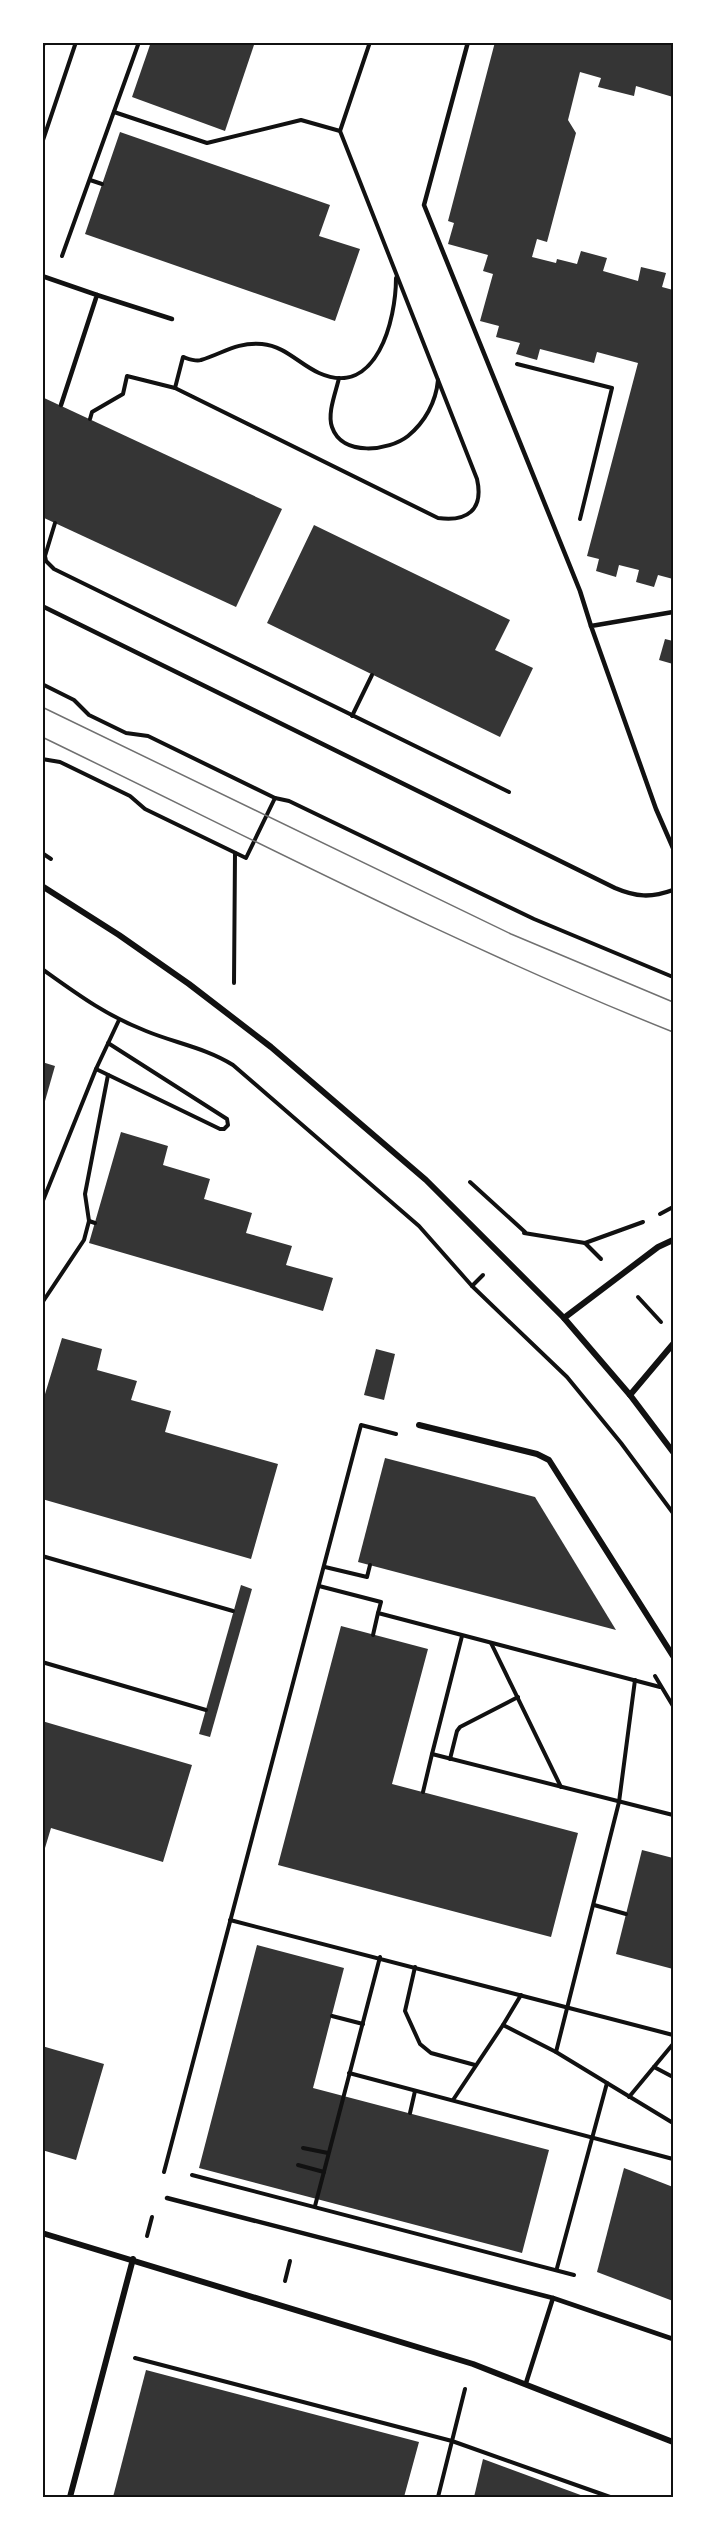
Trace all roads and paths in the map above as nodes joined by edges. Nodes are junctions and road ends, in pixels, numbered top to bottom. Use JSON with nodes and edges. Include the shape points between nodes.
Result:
{"nodes":[{"id":1,"x":76,"y":42,"type":"edge"},
{"id":2,"x":139,"y":42,"type":"edge"},
{"id":3,"x":370,"y":42,"type":"edge"},
{"id":4,"x":468,"y":42,"type":"edge"},
{"id":5,"x":114,"y":112,"type":"junction"},
{"id":6,"x":340,"y":131,"type":"junction"},
{"id":7,"x":42,"y":143,"type":"edge"},
{"id":8,"x":90,"y":180,"type":"junction"},
{"id":9,"x":102,"y":184,"type":"dead end"},
{"id":10,"x":396,"y":274,"type":"junction"},
{"id":11,"x":42,"y":276,"type":"edge"},
{"id":12,"x":54,"y":280,"type":"junction"},
{"id":13,"x":96,"y":295,"type":"junction"},
{"id":14,"x":172,"y":319,"type":"dead end"},
{"id":15,"x":484,"y":355,"type":"junction"},
{"id":16,"x":339,"y":378,"type":"junction"},
{"id":17,"x":438,"y":379,"type":"junction"},
{"id":18,"x":176,"y":388,"type":"junction"},
{"id":19,"x":61,"y":405,"type":"dead end"},
{"id":20,"x":90,"y":419,"type":"dead end"},
{"id":21,"x":55,"y":523,"type":"dead end"},
{"id":22,"x":577,"y":528,"type":"dead end"},
{"id":23,"x":42,"y":606,"type":"edge"},
{"id":24,"x":673,"y":612,"type":"edge"},
{"id":25,"x":591,"y":626,"type":"junction"},
{"id":26,"x":372,"y":675,"type":"dead end"},
{"id":27,"x":42,"y":684,"type":"edge"},
{"id":28,"x":352,"y":716,"type":"junction"},
{"id":29,"x":42,"y":759,"type":"edge"},
{"id":30,"x":509,"y":792,"type":"dead end"},
{"id":31,"x":275,"y":798,"type":"junction"},
{"id":32,"x":673,"y":849,"type":"edge"},
{"id":33,"x":235,"y":853,"type":"junction"},
{"id":34,"x":42,"y":886,"type":"edge"},
{"id":35,"x":673,"y":890,"type":"edge"},
{"id":36,"x":42,"y":969,"type":"edge"},
{"id":37,"x":673,"y":977,"type":"edge"},
{"id":38,"x":234,"y":984,"type":"dead end"},
{"id":39,"x":119,"y":1020,"type":"junction"},
{"id":40,"x":108,"y":1043,"type":"junction"},
{"id":41,"x":96,"y":1069,"type":"junction"},
{"id":42,"x":108,"y":1075,"type":"junction"},
{"id":43,"x":42,"y":1203,"type":"edge"},
{"id":44,"x":673,"y":1207,"type":"edge"},
{"id":45,"x":654,"y":1218,"type":"dead end"},
{"id":46,"x":89,"y":1221,"type":"junction"},
{"id":47,"x":645,"y":1221,"type":"dead end"},
{"id":48,"x":95,"y":1223,"type":"dead end"},
{"id":49,"x":519,"y":1237,"type":"dead end"},
{"id":50,"x":673,"y":1240,"type":"edge"},
{"id":51,"x":585,"y":1244,"type":"junction"},
{"id":52,"x":605,"y":1263,"type":"dead end"},
{"id":53,"x":486,"y":1271,"type":"dead end"},
{"id":54,"x":472,"y":1286,"type":"junction"},
{"id":55,"x":632,"y":1290,"type":"dead end"},
{"id":56,"x":42,"y":1304,"type":"edge"},
{"id":57,"x":564,"y":1318,"type":"junction"},
{"id":58,"x":659,"y":1321,"type":"dead end"},
{"id":59,"x":673,"y":1344,"type":"edge"},
{"id":60,"x":630,"y":1395,"type":"junction"},
{"id":61,"x":418,"y":1425,"type":"dead end"},
{"id":62,"x":404,"y":1436,"type":"dead end"},
{"id":63,"x":673,"y":1452,"type":"edge"},
{"id":64,"x":673,"y":1513,"type":"edge"},
{"id":65,"x":42,"y":1556,"type":"edge"},
{"id":66,"x":370,"y":1565,"type":"dead end"},
{"id":67,"x":325,"y":1567,"type":"junction"},
{"id":68,"x":319,"y":1586,"type":"junction"},
{"id":69,"x":233,"y":1611,"type":"dead end"},
{"id":70,"x":378,"y":1613,"type":"junction"},
{"id":71,"x":373,"y":1635,"type":"dead end"},
{"id":72,"x":462,"y":1636,"type":"junction"},
{"id":73,"x":491,"y":1643,"type":"junction"},
{"id":74,"x":673,"y":1656,"type":"edge"},
{"id":75,"x":42,"y":1662,"type":"edge"},
{"id":76,"x":649,"y":1667,"type":"dead end"},
{"id":77,"x":634,"y":1680,"type":"junction"},
{"id":78,"x":661,"y":1687,"type":"junction"},
{"id":79,"x":518,"y":1697,"type":"junction"},
{"id":80,"x":673,"y":1706,"type":"edge"},
{"id":81,"x":206,"y":1710,"type":"dead end"},
{"id":82,"x":432,"y":1754,"type":"junction"},
{"id":83,"x":450,"y":1759,"type":"junction"},
{"id":84,"x":562,"y":1788,"type":"junction"},
{"id":85,"x":423,"y":1792,"type":"dead end"},
{"id":86,"x":619,"y":1802,"type":"junction"},
{"id":87,"x":673,"y":1815,"type":"edge"},
{"id":88,"x":594,"y":1905,"type":"junction"},
{"id":89,"x":626,"y":1914,"type":"dead end"},
{"id":90,"x":230,"y":1920,"type":"junction"},
{"id":91,"x":380,"y":1957,"type":"junction"},
{"id":92,"x":415,"y":1967,"type":"junction"},
{"id":93,"x":520,"y":1995,"type":"junction"},
{"id":94,"x":567,"y":2007,"type":"junction"},
{"id":95,"x":332,"y":2016,"type":"dead end"},
{"id":96,"x":363,"y":2024,"type":"junction"},
{"id":97,"x":503,"y":2025,"type":"junction"},
{"id":98,"x":673,"y":2034,"type":"edge"},
{"id":99,"x":673,"y":2044,"type":"edge"},
{"id":100,"x":556,"y":2052,"type":"junction"},
{"id":101,"x":476,"y":2065,"type":"junction"},
{"id":102,"x":654,"y":2067,"type":"junction"},
{"id":103,"x":349,"y":2073,"type":"junction"},
{"id":104,"x":673,"y":2078,"type":"edge"},
{"id":105,"x":607,"y":2083,"type":"junction"},
{"id":106,"x":415,"y":2091,"type":"junction"},
{"id":107,"x":629,"y":2097,"type":"junction"},
{"id":108,"x":453,"y":2100,"type":"junction"},
{"id":109,"x":410,"y":2113,"type":"dead end"},
{"id":110,"x":673,"y":2116,"type":"edge"},
{"id":111,"x":671,"y":2122,"type":"edge"},
{"id":112,"x":592,"y":2136,"type":"junction"},
{"id":113,"x":303,"y":2148,"type":"dead end"},
{"id":114,"x":328,"y":2153,"type":"junction"},
{"id":115,"x":673,"y":2159,"type":"edge"},
{"id":116,"x":298,"y":2165,"type":"dead end"},
{"id":117,"x":324,"y":2172,"type":"junction"},
{"id":118,"x":163,"y":2178,"type":"dead end"},
{"id":119,"x":167,"y":2198,"type":"dead end"},
{"id":120,"x":315,"y":2206,"type":"dead end"},
{"id":121,"x":155,"y":2207,"type":"dead end"},
{"id":122,"x":42,"y":2233,"type":"edge"},
{"id":123,"x":146,"y":2241,"type":"dead end"},
{"id":124,"x":133,"y":2259,"type":"junction"},
{"id":125,"x":290,"y":2261,"type":"dead end"},
{"id":126,"x":556,"y":2268,"type":"dead end"},
{"id":127,"x":284,"y":2282,"type":"dead end"},
{"id":128,"x":553,"y":2298,"type":"junction"},
{"id":129,"x":673,"y":2339,"type":"edge"},
{"id":130,"x":137,"y":2358,"type":"dead end"},
{"id":131,"x":526,"y":2383,"type":"junction"},
{"id":132,"x":466,"y":2386,"type":"dead end"},
{"id":133,"x":452,"y":2441,"type":"junction"},
{"id":134,"x":673,"y":2442,"type":"edge"},
{"id":135,"x":70,"y":2497,"type":"edge"},
{"id":136,"x":438,"y":2497,"type":"edge"},
{"id":137,"x":610,"y":2497,"type":"edge"}],
"edges":[{"from":1,"to":7,"type":"path"},
{"from":2,"to":5,"type":"path"},
{"from":3,"to":6,"type":"path"},
{"from":4,"to":15,"type":"lane","via":[[424,205]]},
{"from":5,"to":6,"type":"path","via":[[207,143],[301,120]]},
{"from":5,"to":8,"type":"path"},
{"from":6,"to":10,"type":"path"},
{"from":8,"to":9,"type":"path"},
{"from":8,"to":12,"type":"path"},
{"from":10,"to":16,"type":"path","via":[[396,296],[384,344],[373,363],[357,374]]},
{"from":10,"to":17,"type":"path"},
{"from":11,"to":12,"type":"lane"},
{"from":12,"to":13,"type":"lane"},
{"from":13,"to":14,"type":"lane"},
{"from":13,"to":19,"type":"lane"},
{"from":15,"to":22,"type":"path","via":[[612,388]]},
{"from":15,"to":25,"type":"lane"},
{"from":16,"to":17,"type":"path","via":[[331,426],[347,445],[360,448],[379,448],[406,437],[426,416]]},
{"from":16,"to":18,"type":"path","via":[[320,374],[286,351],[248,343],[199,361],[183,357]]},
{"from":17,"to":18,"type":"path","via":[[479,489],[473,510],[465,517],[451,520],[438,518]]},
{"from":18,"to":20,"type":"path","via":[[127,376],[123,394],[92,412]]},
{"from":21,"to":28,"type":"path","via":[[45,556],[54,569]]},
{"from":23,"to":35,"type":"lane","via":[[615,888],[644,897]]},
{"from":24,"to":25,"type":"lane"},
{"from":25,"to":32,"type":"lane"},
{"from":26,"to":28,"type":"path"},
{"from":27,"to":31,"type":"path","via":[[74,700],[88,715],[126,733],[148,736]]},
{"from":28,"to":30,"type":"path"},
{"from":29,"to":33,"type":"path","via":[[60,762],[130,796],[145,809]]},
{"from":31,"to":33,"type":"path","via":[[246,858]]},
{"from":31,"to":37,"type":"path","via":[[289,801],[534,919]]},
{"from":33,"to":38,"type":"path"},
{"from":34,"to":57,"type":"street","via":[[172,971],[271,1047],[426,1180]]},
{"from":36,"to":39,"type":"path"},
{"from":39,"to":40,"type":"path"},
{"from":39,"to":54,"type":"path","via":[[212,1053],[233,1065],[419,1226]]},
{"from":40,"to":41,"type":"path"},
{"from":40,"to":42,"type":"path","via":[[227,1119],[228,1125],[220,1130]]},
{"from":41,"to":42,"type":"path"},
{"from":41,"to":43,"type":"path"},
{"from":42,"to":46,"type":"path","via":[[85,1194]]},
{"from":44,"to":45,"type":"path"},
{"from":46,"to":48,"type":"path"},
{"from":46,"to":56,"type":"path","via":[[84,1240]]},
{"from":47,"to":51,"type":"path"},
{"from":49,"to":51,"type":"path","via":[[525,1232]]},
{"from":50,"to":57,"type":"street","via":[[658,1247]]},
{"from":51,"to":52,"type":"path"},
{"from":53,"to":54,"type":"path"},
{"from":54,"to":64,"type":"path","via":[[567,1377]]},
{"from":55,"to":58,"type":"path"},
{"from":57,"to":60,"type":"street"},
{"from":59,"to":60,"type":"street"},
{"from":60,"to":63,"type":"street"},
{"from":61,"to":74,"type":"street","via":[[549,1460]]},
{"from":62,"to":67,"type":"path","via":[[361,1425]]},
{"from":65,"to":69,"type":"path"},
{"from":66,"to":67,"type":"path","via":[[367,1577]]},
{"from":67,"to":68,"type":"path"},
{"from":68,"to":70,"type":"path","via":[[381,1602]]},
{"from":68,"to":90,"type":"path"},
{"from":70,"to":71,"type":"path"},
{"from":70,"to":72,"type":"path"},
{"from":72,"to":73,"type":"path"},
{"from":72,"to":82,"type":"path"},
{"from":73,"to":77,"type":"path"},
{"from":73,"to":79,"type":"path"},
{"from":75,"to":81,"type":"path"},
{"from":76,"to":78,"type":"path"},
{"from":77,"to":78,"type":"path"},
{"from":77,"to":86,"type":"path"},
{"from":78,"to":80,"type":"path"},
{"from":79,"to":83,"type":"path","via":[[460,1727]]},
{"from":79,"to":84,"type":"path"},
{"from":82,"to":83,"type":"path"},
{"from":82,"to":85,"type":"path"},
{"from":83,"to":84,"type":"path"},
{"from":84,"to":86,"type":"path"},
{"from":86,"to":87,"type":"path"},
{"from":86,"to":88,"type":"path"},
{"from":88,"to":89,"type":"path"},
{"from":88,"to":94,"type":"path"},
{"from":90,"to":91,"type":"path"},
{"from":90,"to":118,"type":"path"},
{"from":91,"to":92,"type":"path"},
{"from":91,"to":96,"type":"path"},
{"from":92,"to":93,"type":"path"},
{"from":92,"to":101,"type":"path","via":[[405,2012],[420,2043],[431,2053]]},
{"from":93,"to":94,"type":"path"},
{"from":93,"to":97,"type":"path"},
{"from":94,"to":98,"type":"path"},
{"from":94,"to":100,"type":"path"},
{"from":95,"to":96,"type":"path"},
{"from":96,"to":103,"type":"path"},
{"from":97,"to":100,"type":"path"},
{"from":97,"to":101,"type":"path"},
{"from":99,"to":102,"type":"path"},
{"from":100,"to":105,"type":"path"},
{"from":101,"to":108,"type":"path"},
{"from":102,"to":104,"type":"path"},
{"from":102,"to":107,"type":"path"},
{"from":103,"to":106,"type":"path"},
{"from":103,"to":114,"type":"path"},
{"from":105,"to":107,"type":"path"},
{"from":105,"to":112,"type":"path"},
{"from":106,"to":108,"type":"path"},
{"from":106,"to":109,"type":"path"},
{"from":107,"to":111,"type":"path"},
{"from":108,"to":112,"type":"path"},
{"from":110,"to":111,"type":"path"},
{"from":112,"to":115,"type":"path"},
{"from":112,"to":126,"type":"path"},
{"from":113,"to":114,"type":"path"},
{"from":114,"to":117,"type":"path"},
{"from":116,"to":117,"type":"path"},
{"from":117,"to":120,"type":"path"},
{"from":119,"to":128,"type":"lane"},
{"from":121,"to":123,"type":"path"},
{"from":122,"to":124,"type":"street"},
{"from":124,"to":131,"type":"street","via":[[419,2346]]},
{"from":124,"to":135,"type":"street"},
{"from":125,"to":127,"type":"path"},
{"from":128,"to":129,"type":"lane"},
{"from":128,"to":131,"type":"lane"},
{"from":130,"to":133,"type":"path"},
{"from":131,"to":134,"type":"street"},
{"from":132,"to":133,"type":"path"},
{"from":133,"to":136,"type":"path"},
{"from":133,"to":137,"type":"path"}]}
